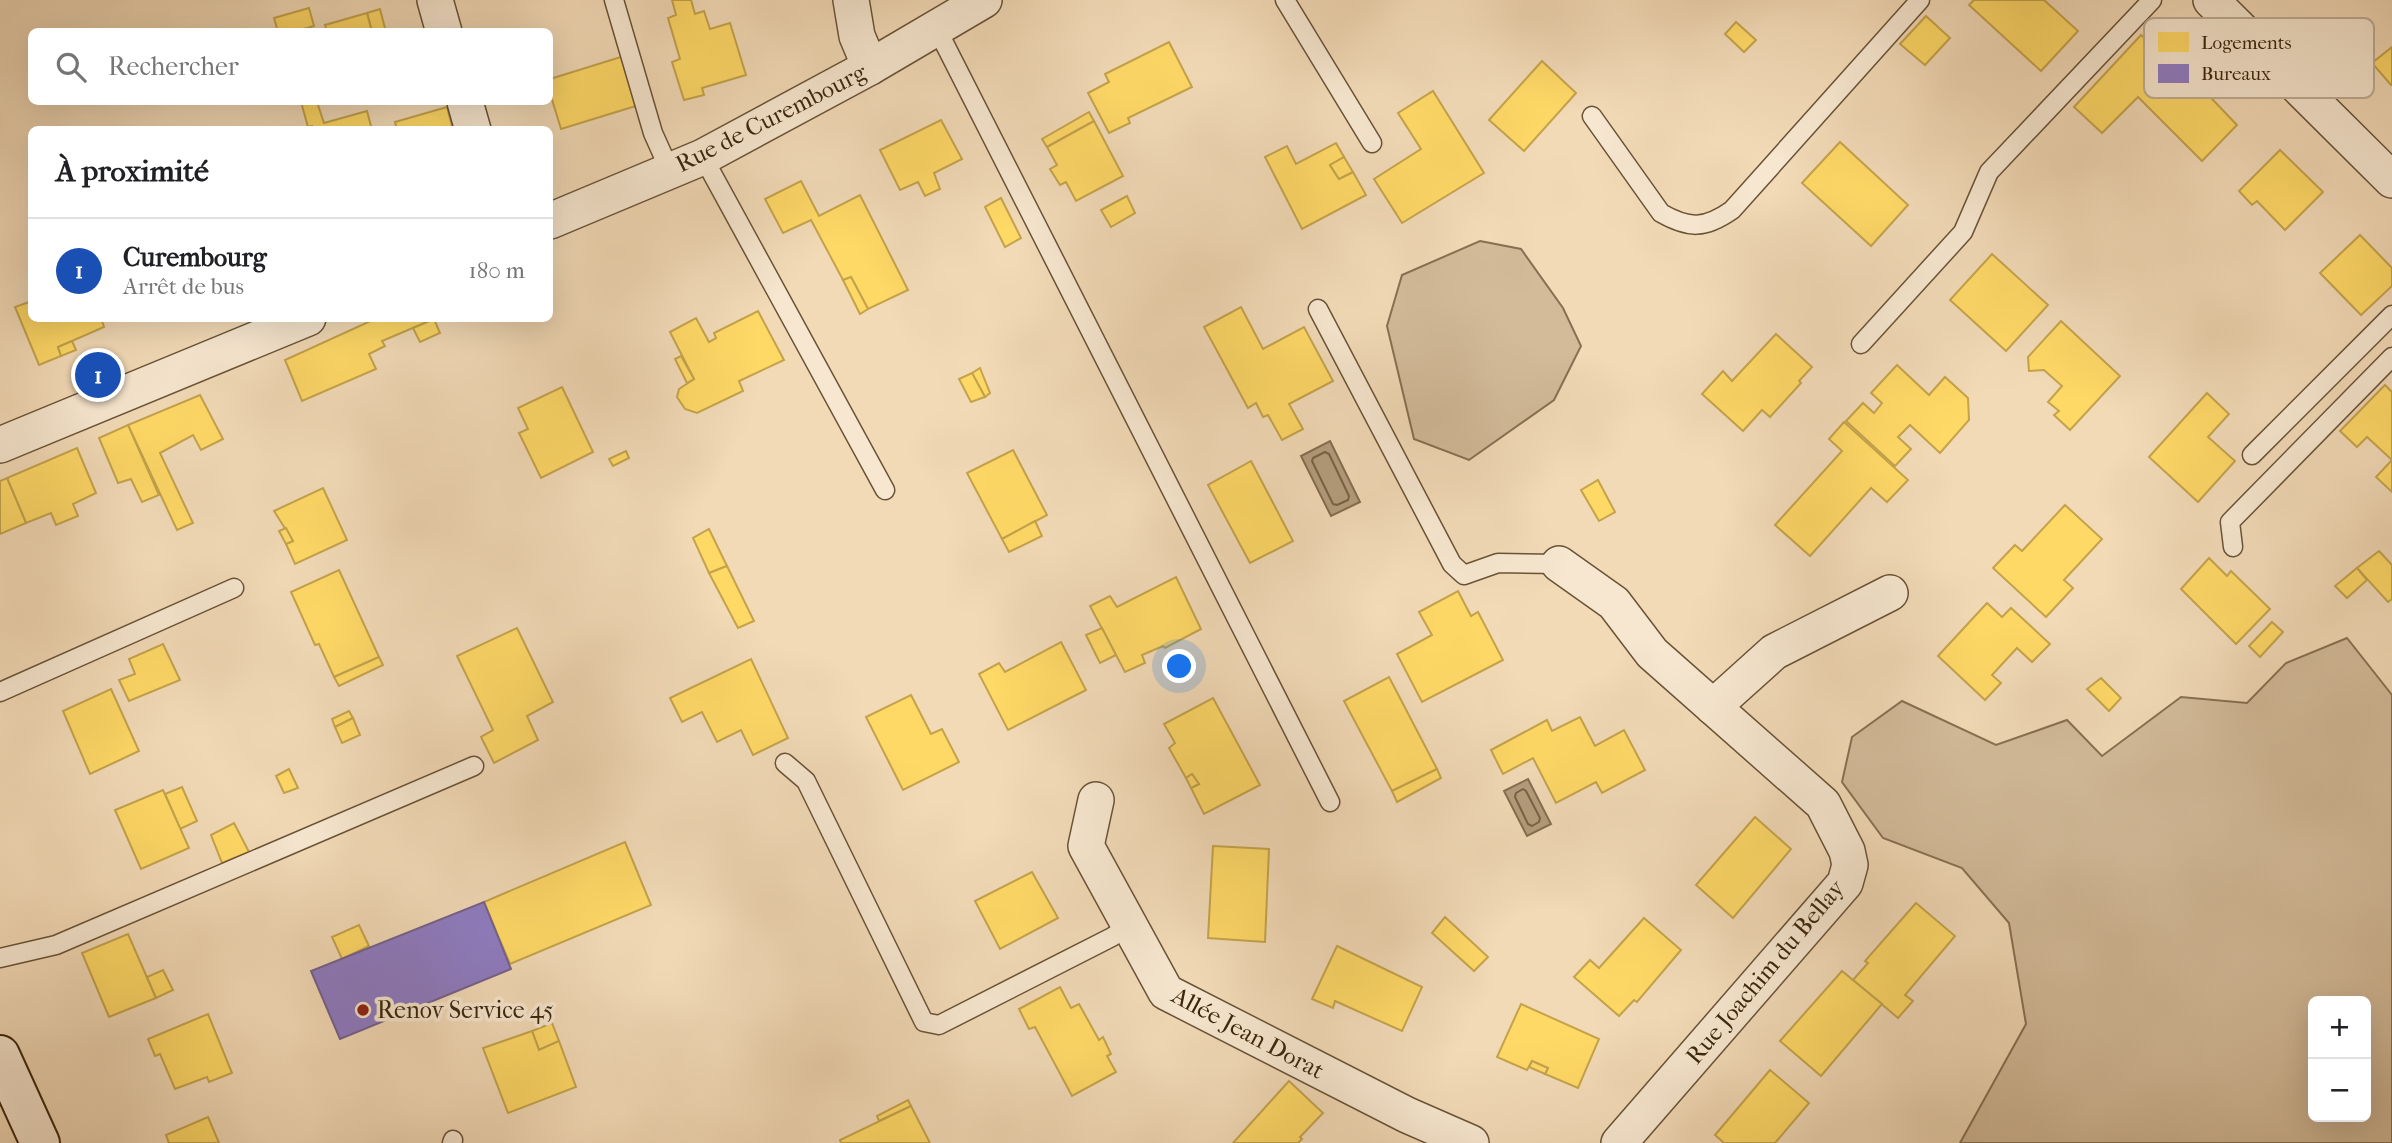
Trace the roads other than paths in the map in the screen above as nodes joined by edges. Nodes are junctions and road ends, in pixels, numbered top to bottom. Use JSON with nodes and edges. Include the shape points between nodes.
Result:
{"nodes":[{"id":1,"x":435,"y":0,"type":"edge"},
{"id":2,"x":614,"y":0,"type":"edge"},
{"id":3,"x":851,"y":0,"type":"edge"},
{"id":4,"x":984,"y":0,"type":"edge"},
{"id":5,"x":1285,"y":0,"type":"edge"},
{"id":6,"x":1920,"y":0,"type":"edge"},
{"id":7,"x":2152,"y":0,"type":"edge"},
{"id":8,"x":2211,"y":0,"type":"edge"},
{"id":9,"x":2229,"y":18,"type":"edge"},
{"id":10,"x":443,"y":28,"type":"edge"},
{"id":11,"x":937,"y":29,"type":"junction"},
{"id":12,"x":870,"y":67,"type":"junction"},
{"id":13,"x":2310,"y":98,"type":"edge"},
{"id":14,"x":466,"y":105,"type":"edge"},
{"id":15,"x":1592,"y":116,"type":"dead end"},
{"id":16,"x":472,"y":126,"type":"edge"},
{"id":17,"x":1372,"y":143,"type":"dead end"},
{"id":18,"x":703,"y":157,"type":"junction"},
{"id":19,"x":670,"y":171,"type":"junction"},
{"id":20,"x":2392,"y":180,"type":"edge"},
{"id":21,"x":553,"y":220,"type":"edge"},
{"id":22,"x":1318,"y":309,"type":"dead end"},
{"id":23,"x":2392,"y":315,"type":"edge"},
{"id":24,"x":298,"y":322,"type":"edge"},
{"id":25,"x":1861,"y":344,"type":"dead end"},
{"id":26,"x":2392,"y":357,"type":"edge"},
{"id":27,"x":0,"y":445,"type":"edge"},
{"id":28,"x":2252,"y":455,"type":"dead end"},
{"id":29,"x":885,"y":490,"type":"dead end"},
{"id":30,"x":2233,"y":547,"type":"dead end"},
{"id":31,"x":1559,"y":565,"type":"joint"},
{"id":32,"x":234,"y":588,"type":"dead end"},
{"id":33,"x":1890,"y":593,"type":"dead end"},
{"id":34,"x":0,"y":692,"type":"edge"},
{"id":35,"x":1713,"y":707,"type":"junction"},
{"id":36,"x":785,"y":763,"type":"dead end"},
{"id":37,"x":474,"y":766,"type":"dead end"},
{"id":38,"x":1096,"y":800,"type":"dead end"},
{"id":39,"x":1330,"y":802,"type":"dead end"},
{"id":40,"x":1129,"y":926,"type":"junction"},
{"id":41,"x":0,"y":958,"type":"edge"},
{"id":42,"x":0,"y":1055,"type":"edge"},
{"id":43,"x":1400,"y":1129,"type":"edge"},
{"id":44,"x":40,"y":1143,"type":"edge"},
{"id":45,"x":1471,"y":1143,"type":"edge"},
{"id":46,"x":1619,"y":1143,"type":"edge"}],
"edges":[{"from":1,"to":10,"type":"street"},
{"from":2,"to":19,"type":"lane","via":[[653,133]]},
{"from":3,"to":12,"type":"street","via":[[857,36]]},
{"from":4,"to":11,"type":"street","name":"Rue de Curembourg"},
{"from":5,"to":17,"type":"lane"},
{"from":6,"to":15,"type":"lane","via":[[1732,209],[1715,222],[1696,226],[1661,213]]},
{"from":7,"to":25,"type":"lane","via":[[1989,172],[1962,232]]},
{"from":8,"to":9,"type":"street"},
{"from":11,"to":12,"type":"street","name":"Rue de Curembourg"},
{"from":11,"to":39,"type":"lane"},
{"from":12,"to":18,"type":"street","name":"Rue de Curembourg"},
{"from":13,"to":20,"type":"street"},
{"from":14,"to":16,"type":"street"},
{"from":18,"to":19,"type":"street","name":"Rue de Curembourg"},
{"from":18,"to":29,"type":"lane"},
{"from":19,"to":21,"type":"street","name":"Rue de Curembourg"},
{"from":22,"to":31,"type":"lane","via":[[1452,564],[1464,575],[1497,563]]},
{"from":23,"to":28,"type":"lane"},
{"from":24,"to":27,"type":"street"},
{"from":26,"to":30,"type":"lane","via":[[2230,522]]},
{"from":31,"to":35,"type":"street","name":"Rue Joachim du Bellay","via":[[1614,603],[1651,653]]},
{"from":32,"to":34,"type":"lane"},
{"from":33,"to":35,"type":"street","via":[[1774,652]]},
{"from":35,"to":46,"type":"street","name":"Rue Joachim du Bellay","via":[[1823,804],[1850,865],[1844,883]]},
{"from":36,"to":40,"type":"lane","via":[[806,781],[925,1022],[939,1025]]},
{"from":37,"to":41,"type":"lane","via":[[56,945]]},
{"from":38,"to":40,"type":"street","name":"Allée Jean Dorat","via":[[1086,846]]},
{"from":40,"to":43,"type":"street","name":"Allée Jean Dorat","via":[[1166,992]]},
{"from":42,"to":44,"type":"main road"},
{"from":43,"to":45,"type":"street"}]}
